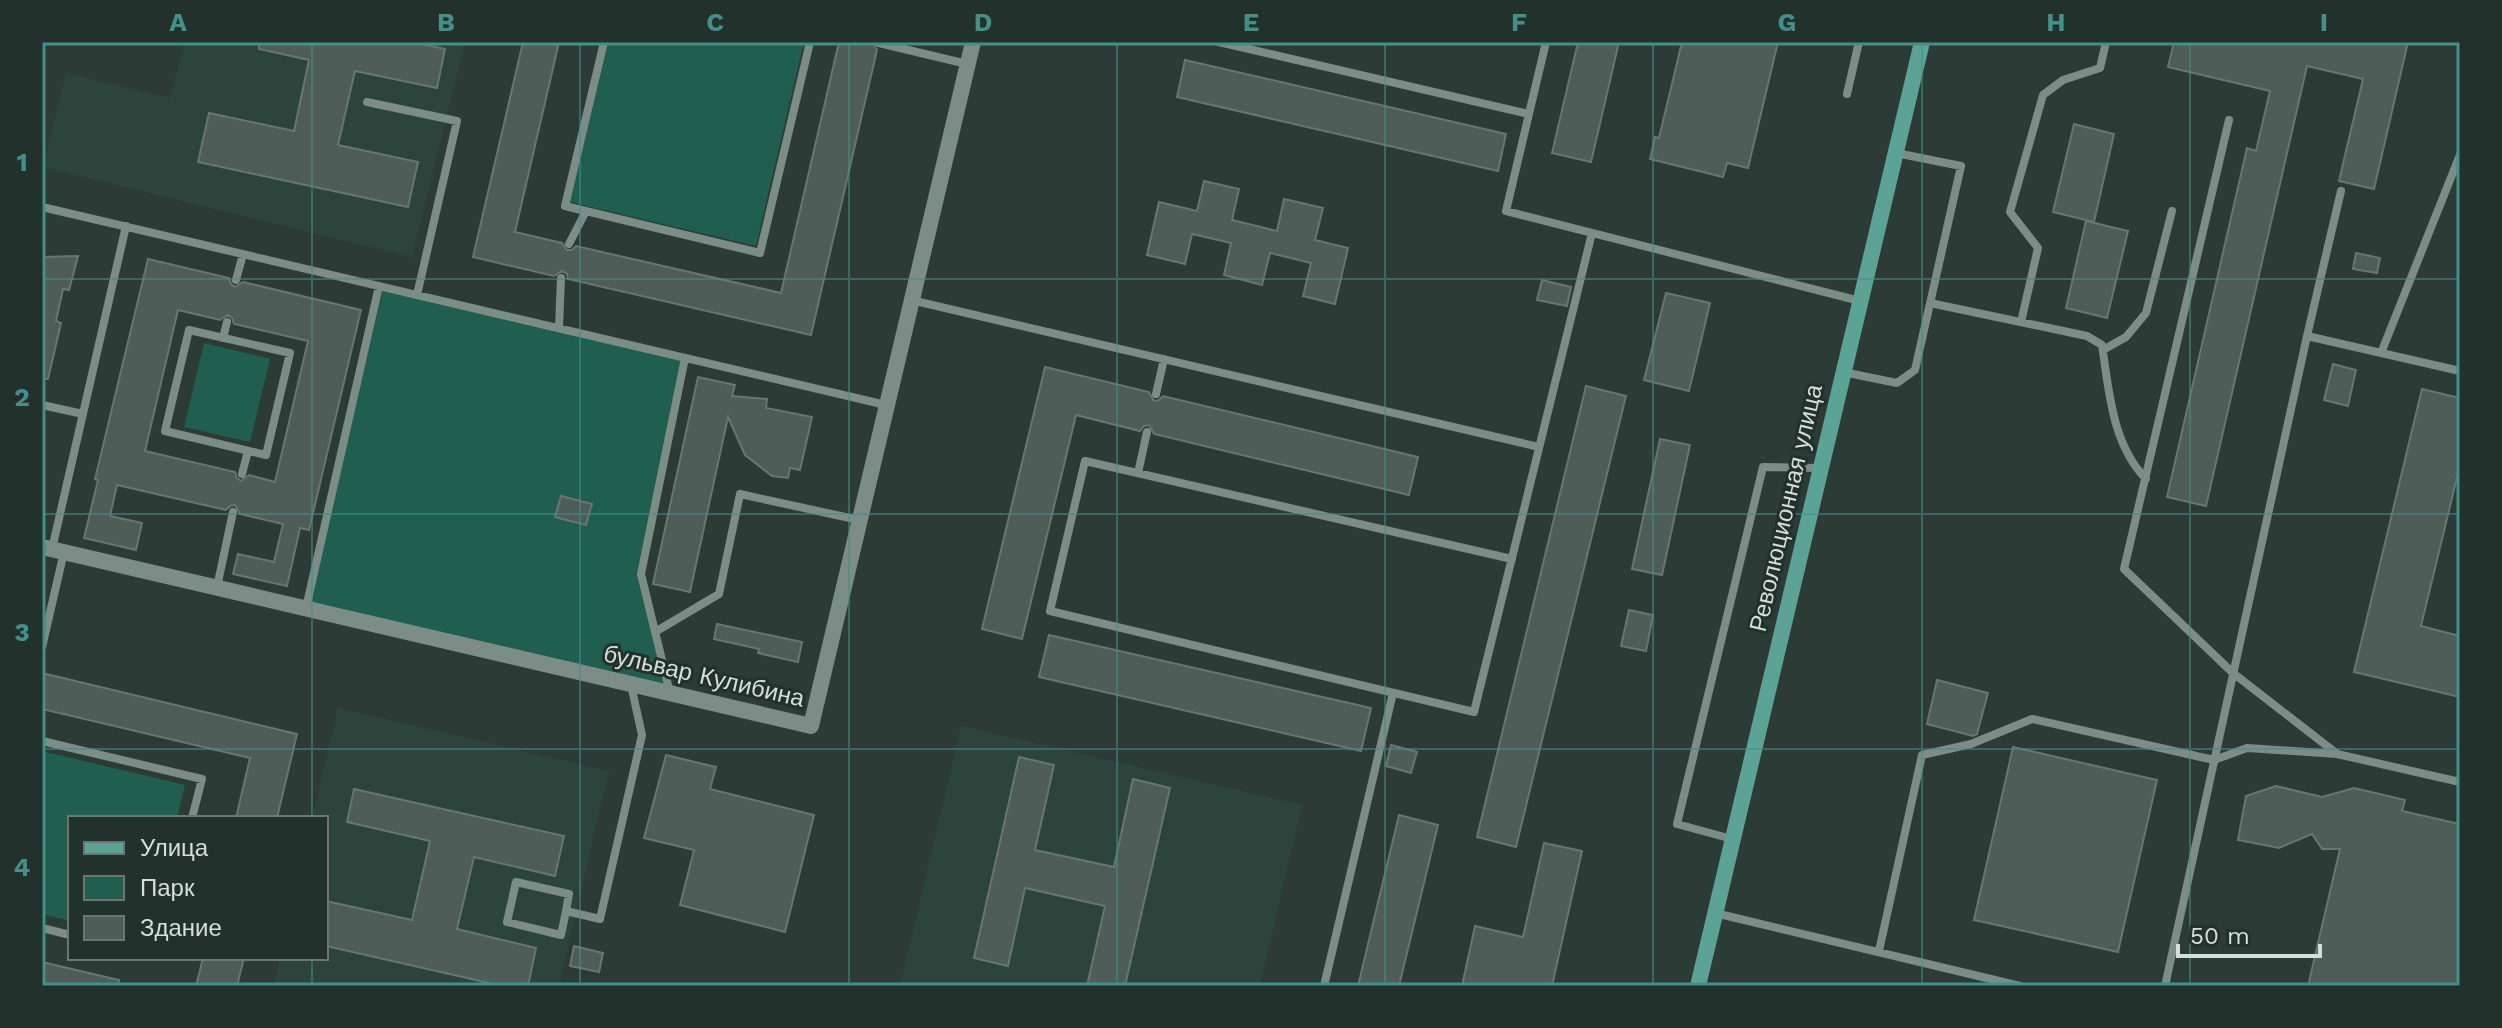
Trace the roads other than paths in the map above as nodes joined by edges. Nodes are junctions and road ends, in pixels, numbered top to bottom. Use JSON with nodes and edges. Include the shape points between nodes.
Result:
{"nodes":[{"id":1,"x":604,"y":42,"type":"edge"},
{"id":2,"x":810,"y":42,"type":"edge"},
{"id":3,"x":973,"y":42,"type":"edge"},
{"id":4,"x":1219,"y":42,"type":"edge"},
{"id":5,"x":1546,"y":42,"type":"edge"},
{"id":6,"x":1859,"y":42,"type":"edge"},
{"id":7,"x":1922,"y":42,"type":"edge"},
{"id":8,"x":2106,"y":42,"type":"edge"},
{"id":9,"x":879,"y":43,"type":"edge"},
{"id":10,"x":967,"y":64,"type":"junction"},
{"id":11,"x":1847,"y":94,"type":"dead end"},
{"id":12,"x":367,"y":102,"type":"dead end"},
{"id":13,"x":1529,"y":114,"type":"junction"},
{"id":14,"x":2229,"y":120,"type":"dead end"},
{"id":15,"x":1896,"y":153,"type":"junction"},
{"id":16,"x":2460,"y":155,"type":"edge"},
{"id":17,"x":2341,"y":191,"type":"dead end"},
{"id":18,"x":42,"y":207,"type":"edge"},
{"id":19,"x":586,"y":211,"type":"junction"},
{"id":20,"x":2172,"y":211,"type":"dead end"},
{"id":21,"x":126,"y":226,"type":"junction"},
{"id":22,"x":1592,"y":233,"type":"junction"},
{"id":23,"x":569,"y":244,"type":"dead end"},
{"id":24,"x":243,"y":254,"type":"junction"},
{"id":25,"x":561,"y":278,"type":"dead end"},
{"id":26,"x":236,"y":280,"type":"dead end"},
{"id":27,"x":379,"y":286,"type":"junction"},
{"id":28,"x":417,"y":295,"type":"junction"},
{"id":29,"x":911,"y":300,"type":"junction"},
{"id":30,"x":1860,"y":301,"type":"junction"},
{"id":31,"x":1930,"y":303,"type":"junction"},
{"id":32,"x":227,"y":322,"type":"dead end"},
{"id":33,"x":2021,"y":322,"type":"junction"},
{"id":34,"x":559,"y":328,"type":"junction"},
{"id":35,"x":2307,"y":336,"type":"junction"},
{"id":36,"x":223,"y":338,"type":"junction"},
{"id":37,"x":2103,"y":350,"type":"junction"},
{"id":38,"x":2381,"y":353,"type":"junction"},
{"id":39,"x":685,"y":358,"type":"junction"},
{"id":40,"x":1164,"y":359,"type":"junction"},
{"id":41,"x":2460,"y":371,"type":"edge"},
{"id":42,"x":1843,"y":372,"type":"junction"},
{"id":43,"x":1156,"y":394,"type":"dead end"},
{"id":44,"x":42,"y":405,"type":"edge"},
{"id":45,"x":886,"y":405,"type":"junction"},
{"id":46,"x":83,"y":414,"type":"junction"},
{"id":47,"x":1147,"y":432,"type":"dead end"},
{"id":48,"x":1539,"y":447,"type":"junction"},
{"id":49,"x":248,"y":451,"type":"junction"},
{"id":50,"x":1820,"y":468,"type":"junction"},
{"id":51,"x":1138,"y":473,"type":"junction"},
{"id":52,"x":242,"y":474,"type":"dead end"},
{"id":53,"x":2146,"y":479,"type":"junction"},
{"id":54,"x":233,"y":512,"type":"dead end"},
{"id":55,"x":859,"y":520,"type":"junction"},
{"id":56,"x":53,"y":549,"type":"edge"},
{"id":57,"x":1512,"y":559,"type":"junction"},
{"id":58,"x":217,"y":587,"type":"junction"},
{"id":59,"x":306,"y":608,"type":"junction"},
{"id":60,"x":655,"y":632,"type":"junction"},
{"id":61,"x":42,"y":647,"type":"edge"},
{"id":62,"x":2233,"y":673,"type":"junction"},
{"id":63,"x":631,"y":684,"type":"junction"},
{"id":64,"x":670,"y":693,"type":"junction"},
{"id":65,"x":1393,"y":693,"type":"junction"},
{"id":66,"x":42,"y":741,"type":"edge"},
{"id":67,"x":2337,"y":754,"type":"junction"},
{"id":68,"x":2214,"y":760,"type":"junction"},
{"id":69,"x":2460,"y":782,"type":"edge"},
{"id":70,"x":193,"y":816,"type":"edge"},
{"id":71,"x":1732,"y":839,"type":"junction"},
{"id":72,"x":566,"y":911,"type":"junction"},
{"id":73,"x":1715,"y":912,"type":"junction"},
{"id":74,"x":42,"y":928,"type":"edge"},
{"id":75,"x":68,"y":934,"type":"edge"},
{"id":76,"x":1879,"y":951,"type":"junction"},
{"id":77,"x":1324,"y":986,"type":"edge"},
{"id":78,"x":1698,"y":986,"type":"edge"},
{"id":79,"x":2020,"y":986,"type":"edge"},
{"id":80,"x":2165,"y":986,"type":"edge"}],
"edges":[{"from":1,"to":19,"type":"lane","via":[[565,206]]},
{"from":2,"to":19,"type":"lane","via":[[760,253]]},
{"from":3,"to":10,"type":"street","name":"бульвар Кулибина"},
{"from":4,"to":13,"type":"lane"},
{"from":5,"to":13,"type":"lane"},
{"from":6,"to":11,"type":"lane"},
{"from":7,"to":15,"type":"main road","name":"Революционная улица"},
{"from":8,"to":33,"type":"lane","via":[[2100,68],[2063,80],[2043,95],[2010,212],[2038,248]]},
{"from":9,"to":10,"type":"lane"},
{"from":10,"to":29,"type":"street","name":"бульвар Кулибина"},
{"from":12,"to":28,"type":"lane","via":[[457,121]]},
{"from":13,"to":22,"type":"lane","via":[[1506,211]]},
{"from":14,"to":53,"type":"lane"},
{"from":15,"to":30,"type":"main road","name":"Революционная улица"},
{"from":15,"to":31,"type":"lane","via":[[1961,166]]},
{"from":16,"to":38,"type":"lane"},
{"from":17,"to":35,"type":"lane"},
{"from":18,"to":21,"type":"lane"},
{"from":19,"to":23,"type":"lane"},
{"from":20,"to":37,"type":"lane","via":[[2146,313],[2126,337]]},
{"from":21,"to":24,"type":"lane"},
{"from":21,"to":46,"type":"lane"},
{"from":22,"to":30,"type":"lane"},
{"from":22,"to":48,"type":"lane"},
{"from":24,"to":26,"type":"lane"},
{"from":24,"to":27,"type":"lane"},
{"from":25,"to":34,"type":"lane"},
{"from":27,"to":28,"type":"lane"},
{"from":27,"to":59,"type":"lane"},
{"from":28,"to":34,"type":"lane"},
{"from":29,"to":40,"type":"lane"},
{"from":29,"to":45,"type":"street","name":"бульвар Кулибина"},
{"from":30,"to":42,"type":"main road","name":"Революционная улица"},
{"from":31,"to":33,"type":"lane"},
{"from":31,"to":42,"type":"lane","via":[[1915,370],[1897,383]]},
{"from":32,"to":36,"type":"lane"},
{"from":33,"to":37,"type":"lane","via":[[2087,336]]},
{"from":34,"to":39,"type":"lane"},
{"from":35,"to":38,"type":"lane"},
{"from":35,"to":62,"type":"lane"},
{"from":36,"to":49,"type":"lane","via":[[290,353],[266,455]]},
{"from":36,"to":49,"type":"lane","via":[[189,330],[165,431]]},
{"from":37,"to":53,"type":"lane","via":[[2113,417],[2134,467]]},
{"from":38,"to":41,"type":"lane"},
{"from":39,"to":45,"type":"lane"},
{"from":39,"to":60,"type":"lane","via":[[641,574]]},
{"from":40,"to":43,"type":"lane"},
{"from":40,"to":48,"type":"lane"},
{"from":42,"to":50,"type":"main road","name":"Революционная улица"},
{"from":44,"to":46,"type":"lane"},
{"from":45,"to":55,"type":"street","name":"бульвар Кулибина"},
{"from":46,"to":56,"type":"lane"},
{"from":47,"to":51,"type":"lane"},
{"from":48,"to":57,"type":"lane"},
{"from":49,"to":52,"type":"lane"},
{"from":50,"to":71,"type":"main road","name":"Революционная улица"},
{"from":50,"to":71,"type":"lane","via":[[1763,467],[1677,824]]},
{"from":51,"to":57,"type":"lane"},
{"from":51,"to":65,"type":"lane","via":[[1085,461],[1050,611]]},
{"from":53,"to":62,"type":"lane","via":[[2124,569]]},
{"from":54,"to":58,"type":"lane"},
{"from":55,"to":60,"type":"lane","via":[[740,494],[719,594]]},
{"from":55,"to":64,"type":"street","name":"бульвар Кулибина","via":[[811,726]]},
{"from":56,"to":58,"type":"street","name":"бульвар Кулибина"},
{"from":56,"to":61,"type":"lane"},
{"from":57,"to":65,"type":"lane","via":[[1474,712]]},
{"from":58,"to":59,"type":"street","name":"бульвар Кулибина"},
{"from":59,"to":63,"type":"street","name":"бульвар Кулибина"},
{"from":60,"to":64,"type":"lane"},
{"from":62,"to":67,"type":"lane"},
{"from":62,"to":68,"type":"lane"},
{"from":63,"to":64,"type":"street","name":"бульвар Кулибина"},
{"from":63,"to":72,"type":"lane","via":[[642,735],[600,919]]},
{"from":65,"to":77,"type":"lane"},
{"from":66,"to":70,"type":"lane","via":[[202,779]]},
{"from":67,"to":68,"type":"lane","via":[[2247,748]]},
{"from":67,"to":69,"type":"lane"},
{"from":68,"to":76,"type":"lane","via":[[2032,719],[1971,744],[1922,755]]},
{"from":68,"to":80,"type":"lane"},
{"from":71,"to":73,"type":"main road","name":"Революционная улица"},
{"from":72,"to":72,"type":"lane","via":[[561,935],[507,922],[516,882],[569,894]]},
{"from":73,"to":76,"type":"lane"},
{"from":73,"to":78,"type":"main road","name":"Революционная улица"},
{"from":74,"to":75,"type":"lane"},
{"from":76,"to":79,"type":"lane"}]}
